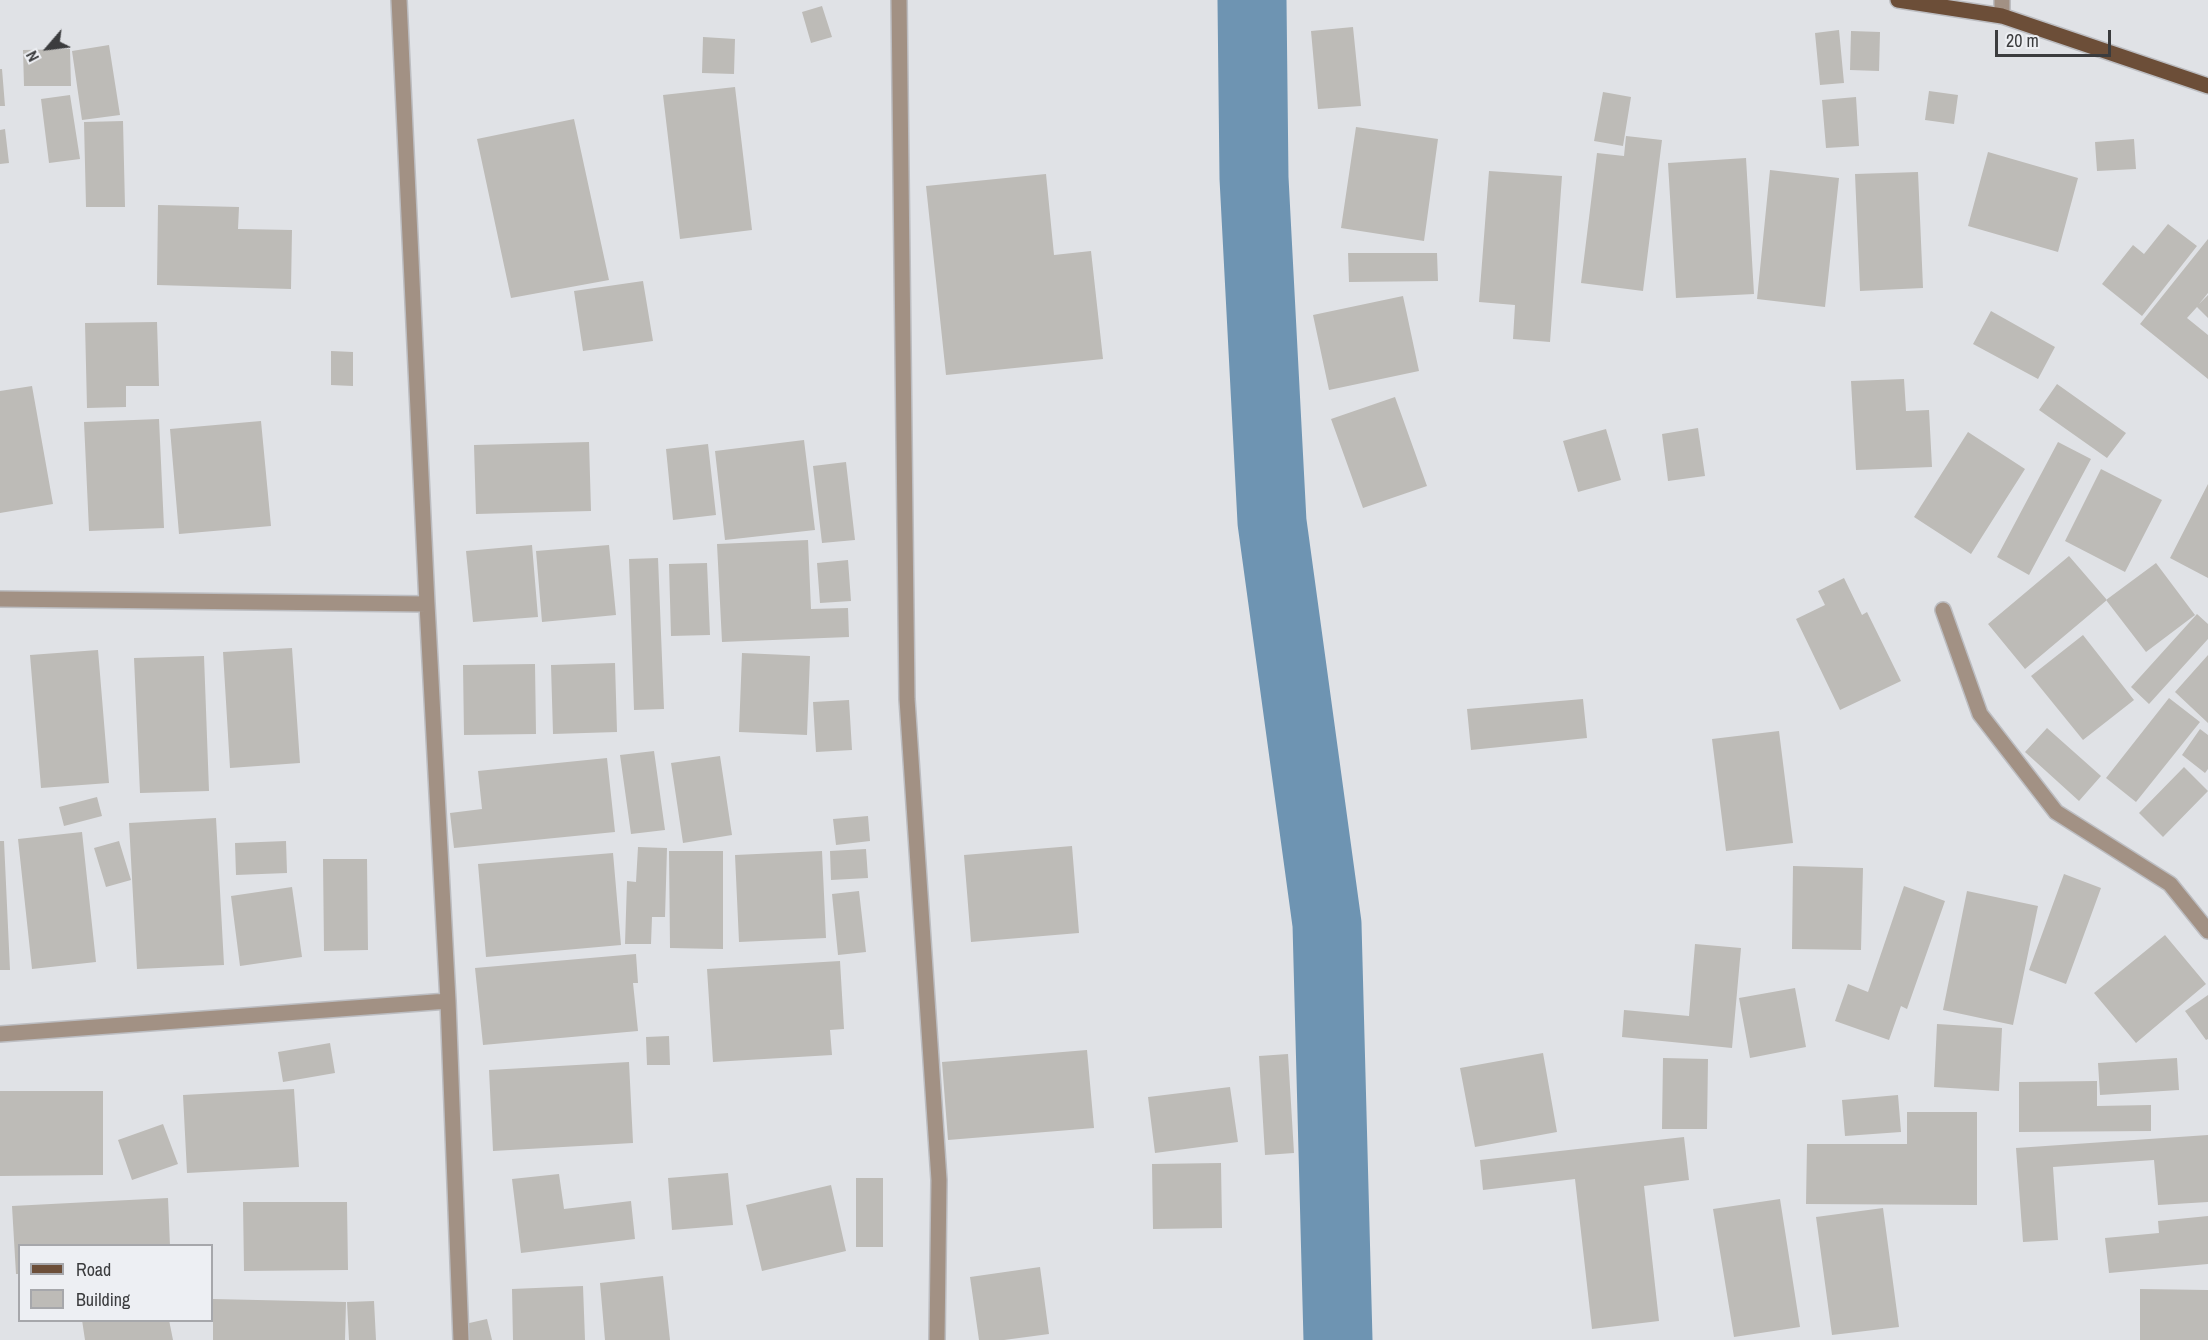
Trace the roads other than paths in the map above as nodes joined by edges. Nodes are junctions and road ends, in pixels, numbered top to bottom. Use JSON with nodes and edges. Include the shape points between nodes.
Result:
{"nodes":[{"id":1,"x":399,"y":0,"type":"edge"},
{"id":2,"x":899,"y":0,"type":"edge"},
{"id":3,"x":1898,"y":0,"type":"edge"},
{"id":4,"x":2002,"y":0,"type":"edge"},
{"id":5,"x":2002,"y":16,"type":"junction"},
{"id":6,"x":2208,"y":86,"type":"edge"},
{"id":7,"x":0,"y":599,"type":"edge"},
{"id":8,"x":427,"y":604,"type":"junction"},
{"id":9,"x":1943,"y":610,"type":"dead end"},
{"id":10,"x":2208,"y":931,"type":"edge"},
{"id":11,"x":448,"y":1001,"type":"junction"},
{"id":12,"x":0,"y":1034,"type":"edge"},
{"id":13,"x":461,"y":1340,"type":"edge"},
{"id":14,"x":937,"y":1340,"type":"edge"}],
"edges":[{"from":1,"to":8,"type":"street"},
{"from":2,"to":14,"type":"street","via":[[907,699],[939,1180]]},
{"from":3,"to":5,"type":"main road"},
{"from":4,"to":5,"type":"street"},
{"from":5,"to":6,"type":"main road"},
{"from":7,"to":8,"type":"street"},
{"from":8,"to":11,"type":"street"},
{"from":9,"to":10,"type":"street","via":[[1980,714],[2056,812],[2170,884]]},
{"from":11,"to":12,"type":"street"},
{"from":11,"to":13,"type":"street"}]}
